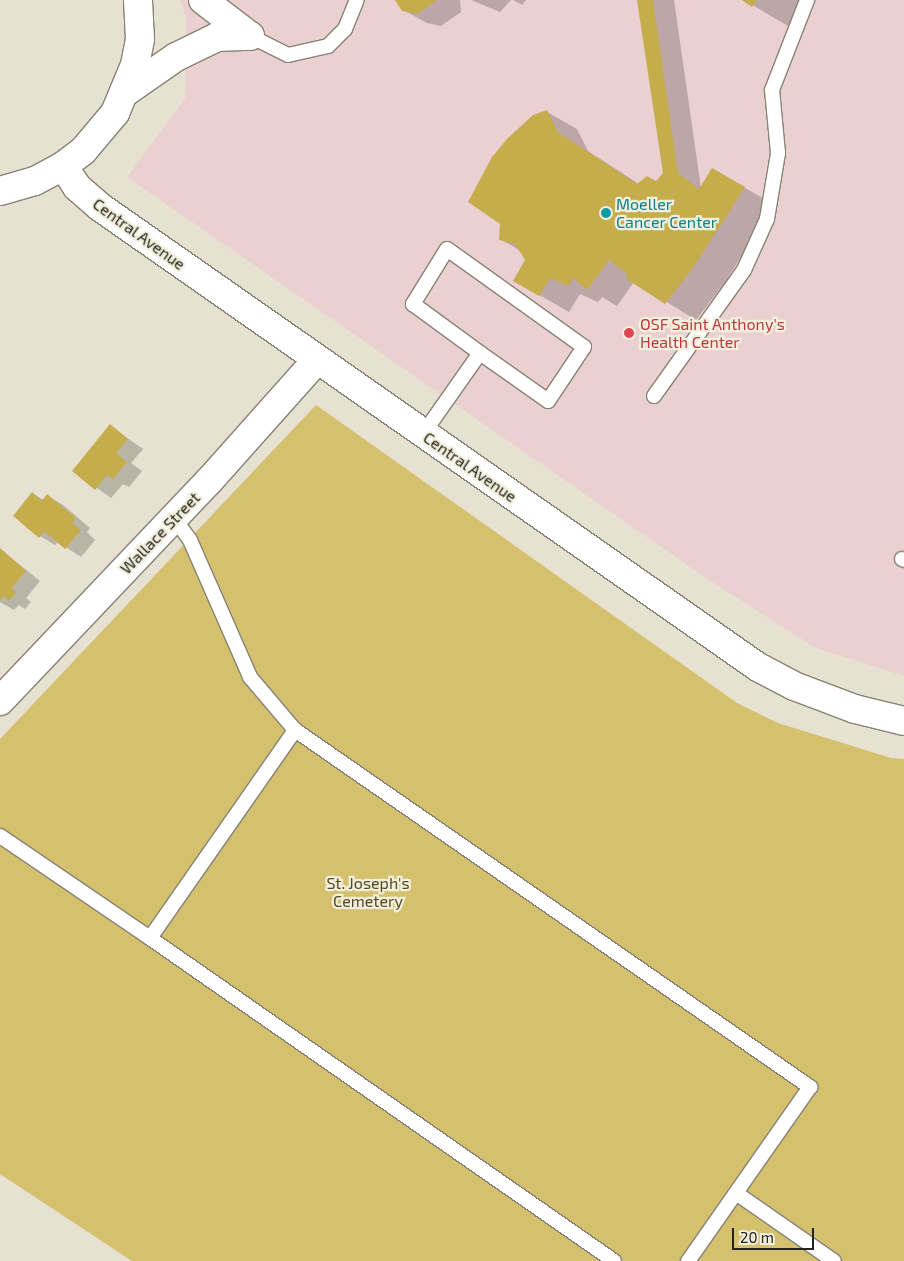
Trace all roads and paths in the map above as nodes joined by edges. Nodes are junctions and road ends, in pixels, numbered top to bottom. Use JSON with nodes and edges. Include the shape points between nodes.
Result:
{"nodes":[{"id":1,"x":138,"y":0,"type":"edge"},
{"id":2,"x":203,"y":0,"type":"edge"},
{"id":3,"x":357,"y":0,"type":"edge"},
{"id":4,"x":807,"y":0,"type":"edge"},
{"id":5,"x":250,"y":36,"type":"junction"},
{"id":6,"x":127,"y":91,"type":"junction"},
{"id":7,"x":63,"y":166,"type":"junction"},
{"id":8,"x":0,"y":191,"type":"edge"},
{"id":9,"x":480,"y":353,"type":"junction"},
{"id":10,"x":316,"y":361,"type":"junction"},
{"id":11,"x":654,"y":396,"type":"dead end"},
{"id":12,"x":424,"y":434,"type":"junction"},
{"id":13,"x":174,"y":518,"type":"junction"},
{"id":14,"x":0,"y":701,"type":"edge"},
{"id":15,"x":904,"y":721,"type":"edge"},
{"id":16,"x":295,"y":730,"type":"junction"},
{"id":17,"x":0,"y":836,"type":"edge"},
{"id":18,"x":150,"y":938,"type":"junction"},
{"id":19,"x":736,"y":1193,"type":"junction"},
{"id":20,"x":614,"y":1261,"type":"edge"},
{"id":21,"x":688,"y":1261,"type":"edge"},
{"id":22,"x":834,"y":1261,"type":"edge"}],
"edges":[{"from":1,"to":6,"type":"street","via":[[140,39]]},
{"from":2,"to":5,"type":"street"},
{"from":3,"to":5,"type":"lane","via":[[345,29],[328,46],[288,55]]},
{"from":4,"to":11,"type":"lane","via":[[772,90],[778,153],[767,219],[744,270]]},
{"from":5,"to":6,"type":"street","via":[[216,37],[176,56]]},
{"from":6,"to":7,"type":"street","via":[[100,133]]},
{"from":7,"to":8,"type":"street","via":[[35,181]]},
{"from":7,"to":10,"type":"street","name":"Central Avenue","via":[[77,187],[100,207]]},
{"from":9,"to":9,"type":"lane","via":[[548,401],[584,347],[447,249],[413,304]]},
{"from":9,"to":12,"type":"lane"},
{"from":10,"to":12,"type":"street","name":"Central Avenue"},
{"from":10,"to":13,"type":"street","name":"Wallace Street"},
{"from":12,"to":15,"type":"street","name":"Central Avenue","via":[[758,667],[794,686],[855,709]]},
{"from":13,"to":14,"type":"street","name":"Wallace Street"},
{"from":13,"to":16,"type":"lane","via":[[190,540],[250,676]]},
{"from":16,"to":18,"type":"lane"},
{"from":16,"to":19,"type":"lane","via":[[810,1087]]},
{"from":17,"to":18,"type":"lane"},
{"from":18,"to":20,"type":"lane"},
{"from":19,"to":21,"type":"lane"},
{"from":19,"to":22,"type":"lane"}]}
